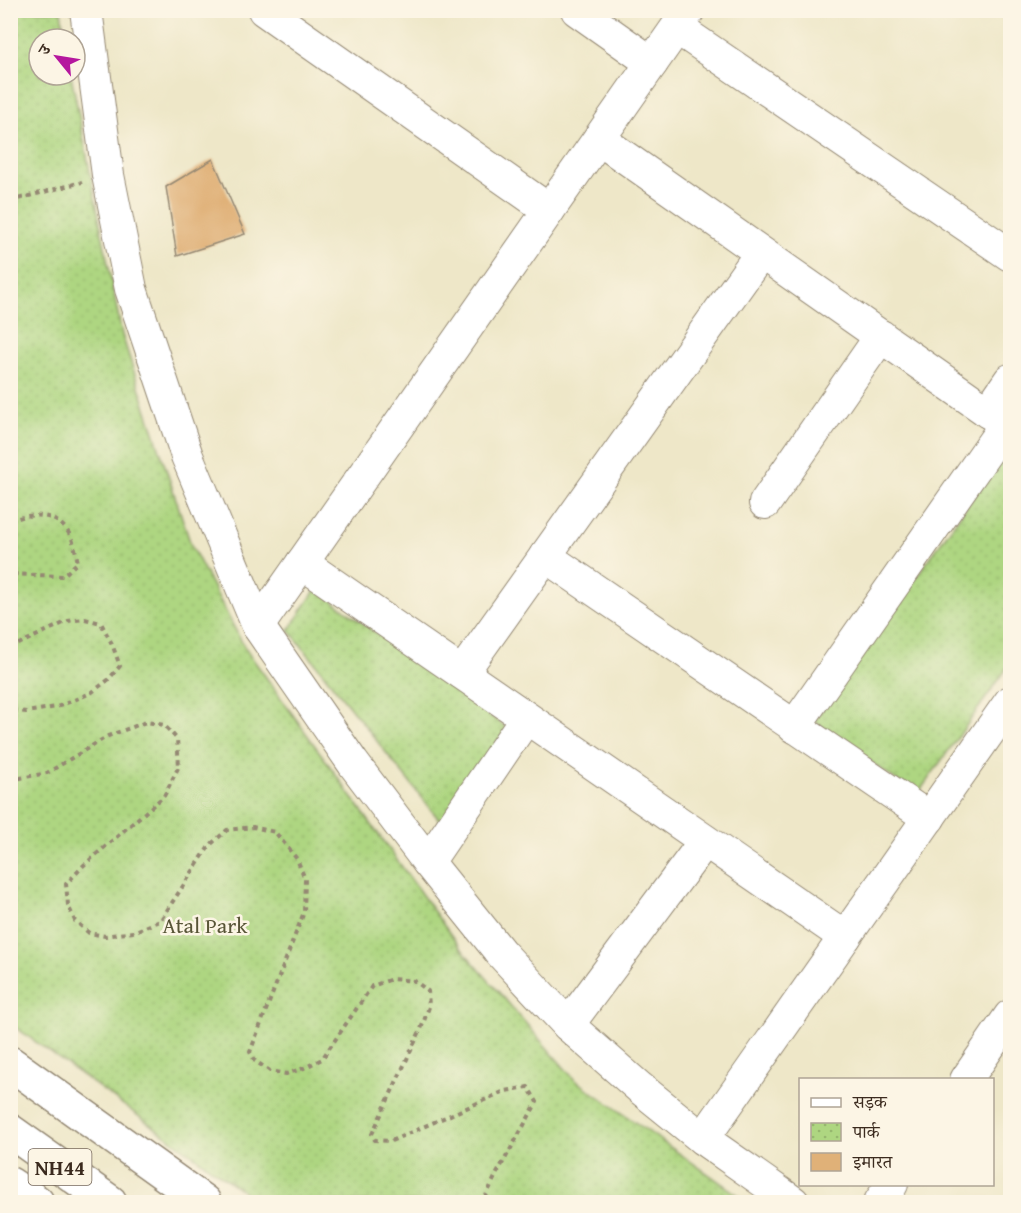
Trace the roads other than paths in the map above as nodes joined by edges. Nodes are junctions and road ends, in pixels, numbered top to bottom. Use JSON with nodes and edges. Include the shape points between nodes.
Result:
{"nodes":[{"id":1,"x":86,"y":10,"type":"edge"},
{"id":2,"x":264,"y":10,"type":"edge"},
{"id":3,"x":577,"y":10,"type":"edge"},
{"id":4,"x":683,"y":19,"type":"edge"},
{"id":5,"x":652,"y":63,"type":"junction"},
{"id":6,"x":599,"y":139,"type":"junction"},
{"id":7,"x":549,"y":210,"type":"junction"},
{"id":8,"x":761,"y":253,"type":"junction"},
{"id":9,"x":1011,"y":255,"type":"edge"},
{"id":10,"x":881,"y":336,"type":"junction"},
{"id":11,"x":1011,"y":380,"type":"edge"},
{"id":12,"x":1001,"y":421,"type":"edge"},
{"id":13,"x":765,"y":502,"type":"dead end"},
{"id":14,"x":545,"y":556,"type":"junction"},
{"id":15,"x":302,"y":563,"type":"junction"},
{"id":16,"x":258,"y":626,"type":"junction"},
{"id":17,"x":462,"y":673,"type":"junction"},
{"id":18,"x":1011,"y":702,"type":"edge"},
{"id":19,"x":526,"y":718,"type":"junction"},
{"id":20,"x":794,"y":727,"type":"junction"},
{"id":21,"x":928,"y":818,"type":"junction"},
{"id":22,"x":705,"y":841,"type":"junction"},
{"id":23,"x":428,"y":862,"type":"junction"},
{"id":24,"x":845,"y":937,"type":"junction"},
{"id":25,"x":1011,"y":1016,"type":"edge"},
{"id":26,"x":568,"y":1025,"type":"junction"},
{"id":27,"x":10,"y":1064,"type":"edge"},
{"id":28,"x":967,"y":1078,"type":"edge"},
{"id":29,"x":10,"y":1131,"type":"edge"},
{"id":30,"x":703,"y":1139,"type":"junction"},
{"id":31,"x":10,"y":1184,"type":"edge"},
{"id":32,"x":891,"y":1186,"type":"edge"},
{"id":33,"x":37,"y":1203,"type":"edge"},
{"id":34,"x":110,"y":1203,"type":"edge"},
{"id":35,"x":204,"y":1203,"type":"edge"},
{"id":36,"x":793,"y":1203,"type":"edge"},
{"id":37,"x":880,"y":1203,"type":"edge"}],
"edges":[{"from":1,"to":16,"type":"street","via":[[108,175],[131,289],[187,456]]},
{"from":2,"to":7,"type":"street"},
{"from":3,"to":5,"type":"street"},
{"from":4,"to":5,"type":"street"},
{"from":4,"to":9,"type":"street"},
{"from":5,"to":6,"type":"street"},
{"from":6,"to":7,"type":"street"},
{"from":6,"to":8,"type":"street"},
{"from":7,"to":15,"type":"street"},
{"from":8,"to":10,"type":"street"},
{"from":8,"to":14,"type":"street"},
{"from":10,"to":12,"type":"street"},
{"from":10,"to":13,"type":"street"},
{"from":11,"to":12,"type":"street"},
{"from":12,"to":20,"type":"street"},
{"from":14,"to":17,"type":"street"},
{"from":14,"to":20,"type":"street"},
{"from":15,"to":16,"type":"street"},
{"from":15,"to":17,"type":"street"},
{"from":16,"to":23,"type":"street"},
{"from":17,"to":19,"type":"street"},
{"from":18,"to":21,"type":"street"},
{"from":19,"to":22,"type":"street"},
{"from":19,"to":23,"type":"street"},
{"from":20,"to":21,"type":"street"},
{"from":21,"to":24,"type":"street"},
{"from":22,"to":24,"type":"street"},
{"from":22,"to":26,"type":"street"},
{"from":23,"to":26,"type":"street","via":[[501,953]]},
{"from":24,"to":30,"type":"street"},
{"from":25,"to":28,"type":"street"},
{"from":26,"to":30,"type":"street"},
{"from":27,"to":35,"type":"main road"},
{"from":29,"to":34,"type":"main road","number":"NH44"},
{"from":30,"to":36,"type":"street"},
{"from":31,"to":33,"type":"main road","number":"NH44"},
{"from":32,"to":37,"type":"street"}]}
